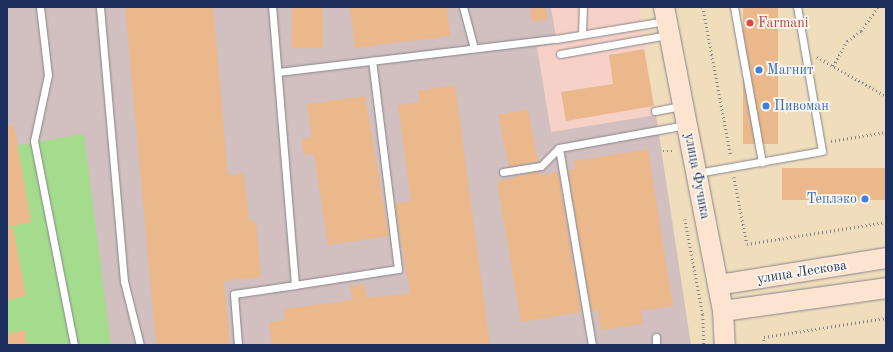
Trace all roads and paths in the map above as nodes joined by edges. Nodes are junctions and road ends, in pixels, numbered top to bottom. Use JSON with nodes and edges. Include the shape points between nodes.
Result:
{"nodes":[{"id":1,"x":40,"y":7,"type":"edge"},
{"id":2,"x":100,"y":7,"type":"edge"},
{"id":3,"x":272,"y":7,"type":"edge"},
{"id":4,"x":463,"y":7,"type":"edge"},
{"id":5,"x":583,"y":7,"type":"edge"},
{"id":6,"x":703,"y":7,"type":"edge"},
{"id":7,"x":734,"y":7,"type":"edge"},
{"id":8,"x":797,"y":7,"type":"edge"},
{"id":9,"x":878,"y":7,"type":"edge"},
{"id":10,"x":667,"y":21,"type":"edge"},
{"id":11,"x":582,"y":34,"type":"junction"},
{"id":12,"x":474,"y":48,"type":"junction"},
{"id":13,"x":804,"y":49,"type":"junction"},
{"id":14,"x":560,"y":54,"type":"dead end"},
{"id":15,"x":372,"y":61,"type":"junction"},
{"id":16,"x":833,"y":66,"type":"junction"},
{"id":17,"x":278,"y":72,"type":"junction"},
{"id":18,"x":886,"y":96,"type":"edge"},
{"id":19,"x":684,"y":106,"type":"junction"},
{"id":20,"x":655,"y":111,"type":"dead end"},
{"id":21,"x":677,"y":127,"type":"junction"},
{"id":22,"x":886,"y":132,"type":"edge"},
{"id":23,"x":821,"y":143,"type":"junction"},
{"id":24,"x":559,"y":148,"type":"junction"},
{"id":25,"x":663,"y":151,"type":"dead end"},
{"id":26,"x":673,"y":151,"type":"junction"},
{"id":27,"x":674,"y":158,"type":"dead end"},
{"id":28,"x":762,"y":162,"type":"junction"},
{"id":29,"x":733,"y":167,"type":"junction"},
{"id":30,"x":503,"y":172,"type":"dead end"},
{"id":31,"x":696,"y":173,"type":"junction"},
{"id":32,"x":685,"y":215,"type":"dead end"},
{"id":33,"x":886,"y":222,"type":"edge"},
{"id":34,"x":886,"y":258,"type":"edge"},
{"id":35,"x":296,"y":284,"type":"junction"},
{"id":36,"x":718,"y":285,"type":"junction"},
{"id":37,"x":886,"y":288,"type":"edge"},
{"id":38,"x":723,"y":312,"type":"junction"},
{"id":39,"x":886,"y":318,"type":"edge"},
{"id":40,"x":656,"y":337,"type":"dead end"},
{"id":41,"x":74,"y":345,"type":"edge"},
{"id":42,"x":140,"y":345,"type":"edge"},
{"id":43,"x":238,"y":345,"type":"edge"},
{"id":44,"x":592,"y":345,"type":"edge"},
{"id":45,"x":656,"y":345,"type":"edge"},
{"id":46,"x":704,"y":345,"type":"edge"},
{"id":47,"x":725,"y":345,"type":"edge"},
{"id":48,"x":763,"y":345,"type":"edge"}],
"edges":[{"from":1,"to":41,"type":"lane","via":[[48,75],[34,141]]},
{"from":2,"to":42,"type":"lane","via":[[124,281]]},
{"from":3,"to":17,"type":"lane"},
{"from":4,"to":12,"type":"lane"},
{"from":5,"to":11,"type":"lane"},
{"from":6,"to":29,"type":"path"},
{"from":7,"to":28,"type":"lane"},
{"from":8,"to":13,"type":"lane"},
{"from":9,"to":16,"type":"path","via":[[861,31],[847,41]]},
{"from":10,"to":11,"type":"lane"},
{"from":10,"to":14,"type":"lane"},
{"from":10,"to":19,"type":"street","name":"улица Фучика"},
{"from":11,"to":12,"type":"lane"},
{"from":12,"to":15,"type":"lane"},
{"from":13,"to":16,"type":"path"},
{"from":13,"to":23,"type":"lane"},
{"from":15,"to":17,"type":"lane"},
{"from":15,"to":35,"type":"lane","via":[[398,269]]},
{"from":16,"to":18,"type":"path"},
{"from":17,"to":35,"type":"lane"},
{"from":19,"to":20,"type":"lane"},
{"from":19,"to":21,"type":"street","name":"улица Фучика"},
{"from":21,"to":24,"type":"lane"},
{"from":21,"to":26,"type":"path"},
{"from":21,"to":31,"type":"street","name":"улица Фучика"},
{"from":22,"to":23,"type":"path"},
{"from":23,"to":28,"type":"lane","via":[[822,152]]},
{"from":24,"to":30,"type":"lane","via":[[541,166]]},
{"from":24,"to":44,"type":"lane"},
{"from":25,"to":26,"type":"path"},
{"from":26,"to":27,"type":"path"},
{"from":28,"to":29,"type":"lane"},
{"from":29,"to":31,"type":"lane"},
{"from":29,"to":33,"type":"path","via":[[747,244]]},
{"from":31,"to":36,"type":"street","name":"улица Фучика"},
{"from":32,"to":46,"type":"path","via":[[703,315]]},
{"from":34,"to":36,"type":"street","name":"улица Лескова"},
{"from":35,"to":43,"type":"lane","via":[[234,294]]},
{"from":36,"to":38,"type":"street","name":"улица Фучика"},
{"from":37,"to":38,"type":"street","name":"улица Лескова"},
{"from":38,"to":47,"type":"street","name":"улица Фучика"},
{"from":39,"to":48,"type":"path","via":[[764,337]]},
{"from":40,"to":45,"type":"lane"}]}
